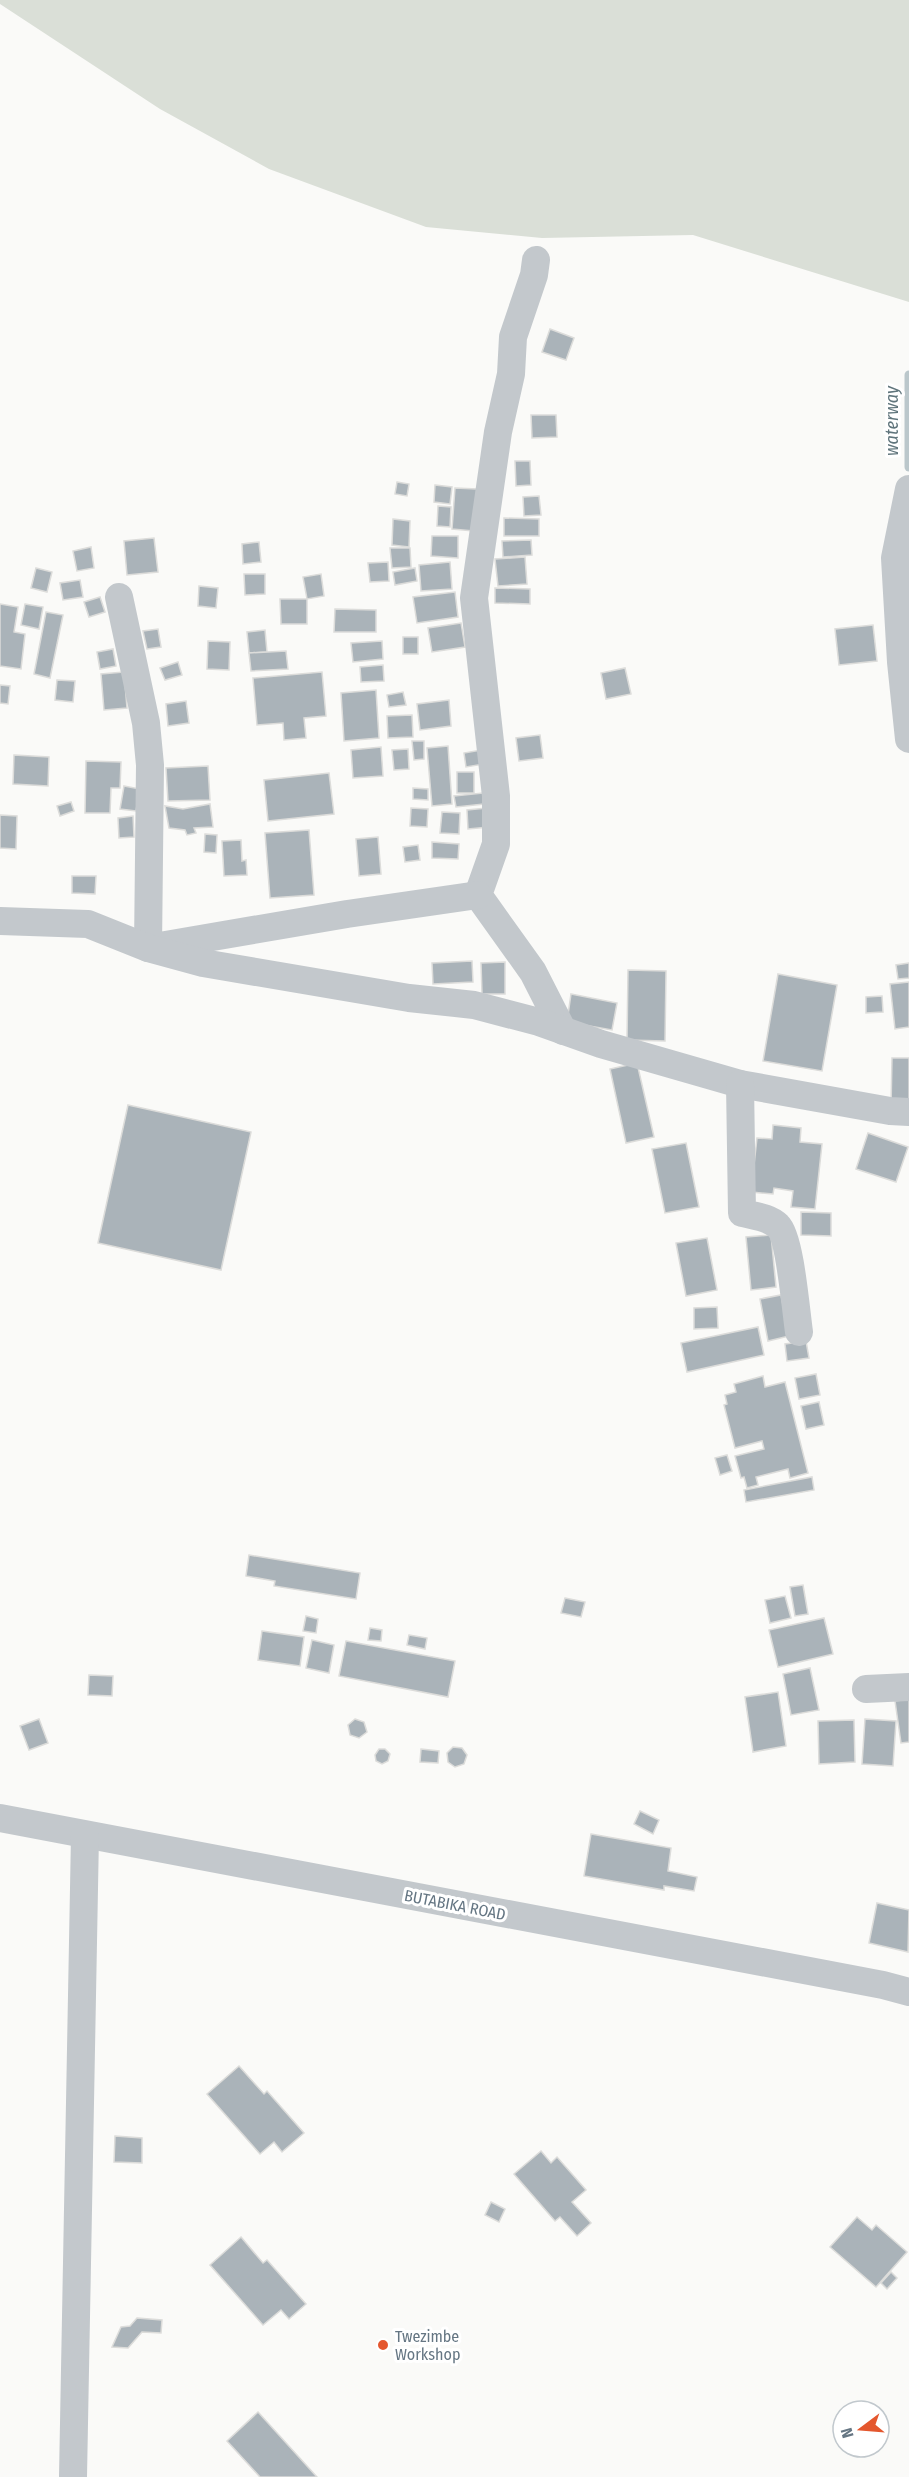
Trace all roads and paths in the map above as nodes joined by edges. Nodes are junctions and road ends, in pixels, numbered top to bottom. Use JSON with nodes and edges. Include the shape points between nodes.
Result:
{"nodes":[{"id":1,"x":536,"y":260,"type":"dead end"},
{"id":2,"x":909,"y":489,"type":"edge"},
{"id":3,"x":119,"y":597,"type":"dead end"},
{"id":4,"x":909,"y":739,"type":"edge"},
{"id":5,"x":478,"y":895,"type":"junction"},
{"id":6,"x":0,"y":921,"type":"edge"},
{"id":7,"x":148,"y":948,"type":"junction"},
{"id":8,"x":563,"y":1031,"type":"junction"},
{"id":9,"x":740,"y":1084,"type":"junction"},
{"id":10,"x":909,"y":1112,"type":"edge"},
{"id":11,"x":799,"y":1332,"type":"dead end"},
{"id":12,"x":909,"y":1687,"type":"edge"},
{"id":13,"x":866,"y":1689,"type":"dead end"},
{"id":14,"x":0,"y":1818,"type":"edge"},
{"id":15,"x":85,"y":1834,"type":"junction"},
{"id":16,"x":909,"y":1992,"type":"edge"},
{"id":17,"x":73,"y":2477,"type":"edge"}],
"edges":[{"from":1,"to":5,"type":"street","via":[[513,336],[512,374],[498,432],[474,598],[496,796],[496,844]]},
{"from":2,"to":4,"type":"street","via":[[896,558]]},
{"from":3,"to":7,"type":"street","via":[[146,723],[150,765]]},
{"from":5,"to":7,"type":"street"},
{"from":5,"to":8,"type":"street","via":[[533,972]]},
{"from":6,"to":7,"type":"street","via":[[88,924]]},
{"from":7,"to":8,"type":"street","via":[[203,963],[409,998],[474,1005]]},
{"from":8,"to":9,"type":"street"},
{"from":9,"to":10,"type":"street"},
{"from":9,"to":11,"type":"street","via":[[742,1213],[770,1220],[780,1227],[786,1243]]},
{"from":12,"to":13,"type":"street"},
{"from":14,"to":15,"type":"street","name":"BUTABIKA ROAD"},
{"from":15,"to":16,"type":"street","name":"BUTABIKA ROAD"},
{"from":15,"to":17,"type":"street"}]}
